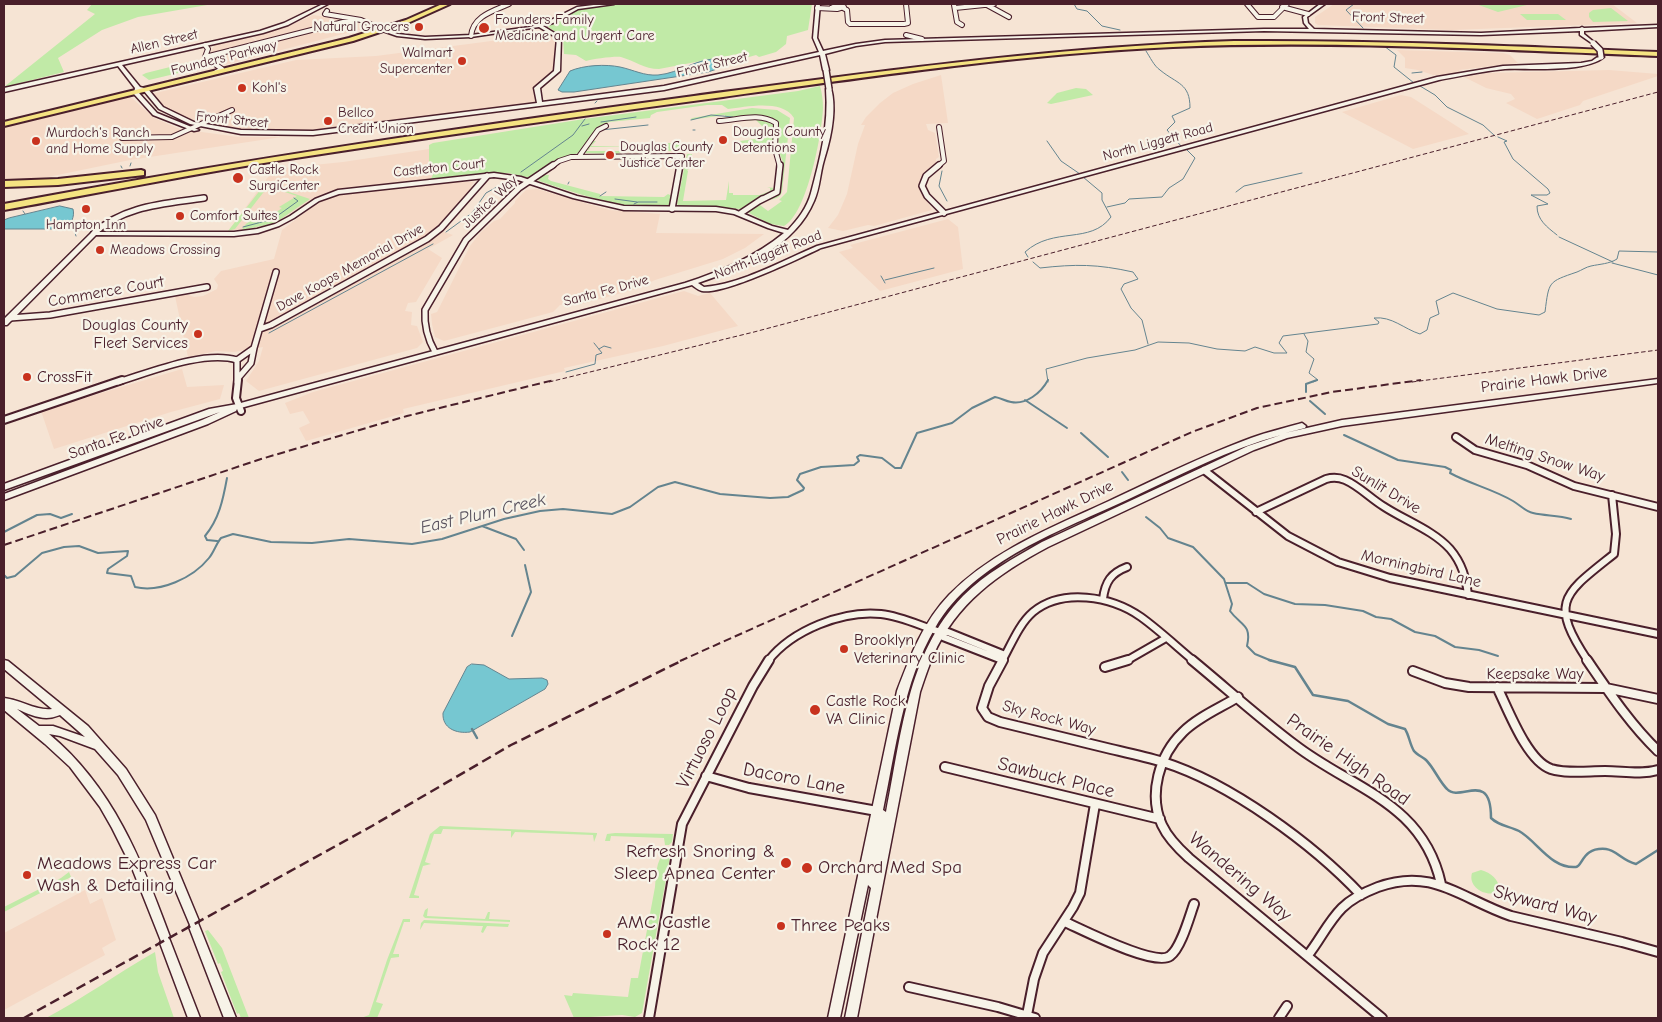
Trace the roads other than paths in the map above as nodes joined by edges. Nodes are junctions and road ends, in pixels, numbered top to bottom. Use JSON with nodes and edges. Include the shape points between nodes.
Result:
{"nodes":[{"id":1,"x":326,"y":4,"type":"edge"},
{"id":2,"x":438,"y":4,"type":"edge"},
{"id":3,"x":447,"y":4,"type":"edge"},
{"id":4,"x":509,"y":4,"type":"edge"},
{"id":5,"x":612,"y":4,"type":"edge"},
{"id":6,"x":848,"y":4,"type":"edge"},
{"id":7,"x":906,"y":4,"type":"edge"},
{"id":8,"x":994,"y":4,"type":"edge"},
{"id":9,"x":1247,"y":4,"type":"edge"},
{"id":10,"x":1287,"y":4,"type":"edge"},
{"id":11,"x":1323,"y":4,"type":"edge"},
{"id":12,"x":1330,"y":4,"type":"edge"},
{"id":13,"x":987,"y":5,"type":"junction"},
{"id":14,"x":818,"y":6,"type":"edge"},
{"id":15,"x":842,"y":6,"type":"junction"},
{"id":16,"x":954,"y":6,"type":"edge"},
{"id":17,"x":1282,"y":7,"type":"junction"},
{"id":18,"x":327,"y":11,"type":"dead end"},
{"id":19,"x":1308,"y":14,"type":"junction"},
{"id":20,"x":1009,"y":17,"type":"dead end"},
{"id":21,"x":355,"y":19,"type":"junction"},
{"id":22,"x":904,"y":24,"type":"junction"},
{"id":23,"x":962,"y":25,"type":"dead end"},
{"id":24,"x":1658,"y":25,"type":"edge"},
{"id":25,"x":540,"y":26,"type":"junction"},
{"id":26,"x":381,"y":29,"type":"junction"},
{"id":27,"x":1311,"y":29,"type":"junction"},
{"id":28,"x":1582,"y":29,"type":"junction"},
{"id":29,"x":906,"y":35,"type":"junction"},
{"id":30,"x":471,"y":36,"type":"junction"},
{"id":31,"x":922,"y":39,"type":"junction"},
{"id":32,"x":898,"y":40,"type":"junction"},
{"id":33,"x":205,"y":45,"type":"junction"},
{"id":34,"x":1658,"y":52,"type":"edge"},
{"id":35,"x":822,"y":53,"type":"junction"},
{"id":36,"x":205,"y":57,"type":"junction"},
{"id":37,"x":794,"y":58,"type":"junction"},
{"id":38,"x":119,"y":64,"type":"junction"},
{"id":39,"x":825,"y":66,"type":"junction"},
{"id":40,"x":222,"y":68,"type":"junction"},
{"id":41,"x":206,"y":75,"type":"junction"},
{"id":42,"x":4,"y":90,"type":"edge"},
{"id":43,"x":140,"y":90,"type":"junction"},
{"id":44,"x":540,"y":104,"type":"junction"},
{"id":45,"x":232,"y":110,"type":"dead end"},
{"id":46,"x":719,"y":121,"type":"dead end"},
{"id":47,"x":4,"y":123,"type":"edge"},
{"id":48,"x":200,"y":125,"type":"junction"},
{"id":49,"x":606,"y":126,"type":"dead end"},
{"id":50,"x":939,"y":127,"type":"dead end"},
{"id":51,"x":192,"y":129,"type":"junction"},
{"id":52,"x":313,"y":133,"type":"junction"},
{"id":53,"x":122,"y":138,"type":"dead end"},
{"id":54,"x":580,"y":155,"type":"junction"},
{"id":55,"x":232,"y":159,"type":"junction"},
{"id":56,"x":211,"y":168,"type":"junction"},
{"id":57,"x":487,"y":176,"type":"junction"},
{"id":58,"x":527,"y":182,"type":"junction"},
{"id":59,"x":4,"y":184,"type":"edge"},
{"id":60,"x":204,"y":198,"type":"dead end"},
{"id":61,"x":4,"y":202,"type":"edge"},
{"id":62,"x":4,"y":207,"type":"edge"},
{"id":63,"x":672,"y":209,"type":"junction"},
{"id":64,"x":741,"y":213,"type":"junction"},
{"id":65,"x":944,"y":213,"type":"junction"},
{"id":66,"x":4,"y":214,"type":"edge"},
{"id":67,"x":788,"y":232,"type":"junction"},
{"id":68,"x":94,"y":233,"type":"junction"},
{"id":69,"x":276,"y":272,"type":"dead end"},
{"id":70,"x":693,"y":282,"type":"junction"},
{"id":71,"x":206,"y":287,"type":"dead end"},
{"id":72,"x":10,"y":318,"type":"junction"},
{"id":73,"x":4,"y":323,"type":"edge"},
{"id":74,"x":260,"y":329,"type":"junction"},
{"id":75,"x":254,"y":348,"type":"junction"},
{"id":76,"x":435,"y":352,"type":"junction"},
{"id":77,"x":237,"y":360,"type":"junction"},
{"id":78,"x":238,"y":378,"type":"junction"},
{"id":79,"x":1658,"y":381,"type":"edge"},
{"id":80,"x":240,"y":409,"type":"junction"},
{"id":81,"x":1433,"y":410,"type":"junction"},
{"id":82,"x":4,"y":420,"type":"edge"},
{"id":83,"x":1456,"y":437,"type":"dead end"},
{"id":84,"x":1204,"y":470,"type":"junction"},
{"id":85,"x":4,"y":487,"type":"edge"},
{"id":86,"x":1612,"y":494,"type":"junction"},
{"id":87,"x":4,"y":497,"type":"edge"},
{"id":88,"x":1658,"y":507,"type":"edge"},
{"id":89,"x":1256,"y":512,"type":"junction"},
{"id":90,"x":1127,"y":567,"type":"dead end"},
{"id":91,"x":1468,"y":595,"type":"junction"},
{"id":92,"x":1103,"y":599,"type":"junction"},
{"id":93,"x":1564,"y":614,"type":"junction"},
{"id":94,"x":928,"y":628,"type":"junction"},
{"id":95,"x":940,"y":632,"type":"junction"},
{"id":96,"x":1658,"y":634,"type":"edge"},
{"id":97,"x":1166,"y":638,"type":"junction"},
{"id":98,"x":1004,"y":658,"type":"junction"},
{"id":99,"x":4,"y":664,"type":"edge"},
{"id":100,"x":1105,"y":667,"type":"dead end"},
{"id":101,"x":1413,"y":671,"type":"dead end"},
{"id":102,"x":1497,"y":687,"type":"junction"},
{"id":103,"x":1606,"y":688,"type":"junction"},
{"id":104,"x":1238,"y":697,"type":"junction"},
{"id":105,"x":1658,"y":699,"type":"edge"},
{"id":106,"x":4,"y":704,"type":"edge"},
{"id":107,"x":61,"y":710,"type":"junction"},
{"id":108,"x":36,"y":730,"type":"junction"},
{"id":109,"x":99,"y":745,"type":"junction"},
{"id":110,"x":1658,"y":751,"type":"edge"},
{"id":111,"x":1163,"y":762,"type":"junction"},
{"id":112,"x":945,"y":767,"type":"dead end"},
{"id":113,"x":1658,"y":770,"type":"edge"},
{"id":114,"x":706,"y":776,"type":"junction"},
{"id":115,"x":1095,"y":804,"type":"junction"},
{"id":116,"x":877,"y":811,"type":"junction"},
{"id":117,"x":1160,"y":818,"type":"junction"},
{"id":118,"x":1441,"y":884,"type":"junction"},
{"id":119,"x":876,"y":891,"type":"junction"},
{"id":120,"x":1362,"y":895,"type":"junction"},
{"id":121,"x":1194,"y":904,"type":"dead end"},
{"id":122,"x":1065,"y":922,"type":"junction"},
{"id":123,"x":165,"y":940,"type":"joint"},
{"id":124,"x":1658,"y":952,"type":"edge"},
{"id":125,"x":1308,"y":955,"type":"junction"},
{"id":126,"x":908,"y":987,"type":"dead end"},
{"id":127,"x":1287,"y":1006,"type":"dead end"},
{"id":128,"x":1031,"y":1017,"type":"edge"},
{"id":129,"x":194,"y":1018,"type":"edge"},
{"id":130,"x":230,"y":1018,"type":"edge"},
{"id":131,"x":649,"y":1018,"type":"edge"},
{"id":132,"x":834,"y":1018,"type":"edge"},
{"id":133,"x":851,"y":1018,"type":"edge"},
{"id":134,"x":1279,"y":1018,"type":"edge"},
{"id":135,"x":1382,"y":1018,"type":"edge"}],
"edges":[{"from":1,"to":33,"type":"street","name":"Allen Street","via":[[277,27]]},
{"from":2,"to":26,"type":"highway","name":"Founders Parkway"},
{"from":3,"to":26,"type":"highway","name":"Founders Parkway"},
{"from":4,"to":30,"type":"street","via":[[478,19],[471,28]]},
{"from":5,"to":25,"type":"street","via":[[577,8]]},
{"from":6,"to":15,"type":"street"},
{"from":7,"to":22,"type":"street","via":[[908,23]]},
{"from":8,"to":13,"type":"street"},
{"from":9,"to":17,"type":"street","via":[[1254,15],[1260,17],[1274,18]]},
{"from":10,"to":17,"type":"street"},
{"from":11,"to":19,"type":"street"},
{"from":12,"to":27,"type":"street","via":[[1312,18]]},
{"from":13,"to":16,"type":"street"},
{"from":13,"to":20,"type":"street"},
{"from":14,"to":15,"type":"street","via":[[837,9]]},
{"from":14,"to":35,"type":"street","via":[[815,38]]},
{"from":15,"to":22,"type":"street","via":[[847,10],[850,24]]},
{"from":16,"to":23,"type":"street","via":[[957,22]]},
{"from":17,"to":19,"type":"street"},
{"from":18,"to":21,"type":"street","via":[[324,14]]},
{"from":19,"to":27,"type":"street","via":[[1305,21]]},
{"from":21,"to":26,"type":"street"},
{"from":21,"to":36,"type":"street"},
{"from":22,"to":29,"type":"street"},
{"from":24,"to":28,"type":"street","name":"Front Street"},
{"from":25,"to":30,"type":"street"},
{"from":25,"to":44,"type":"street","via":[[559,39],[557,71],[537,88]]},
{"from":26,"to":30,"type":"street","via":[[401,36],[425,38]]},
{"from":26,"to":40,"type":"highway","name":"Founders Parkway"},
{"from":26,"to":41,"type":"highway","name":"Founders Parkway","via":[[336,44]]},
{"from":27,"to":28,"type":"street","name":"Front Street","via":[[1453,35]]},
{"from":27,"to":31,"type":"street","name":"Front Street"},
{"from":28,"to":65,"type":"street","name":"North Liggett Road","bridge":true,"via":[[1583,36],[1600,50],[1601,56],[1594,62],[1504,68],[1439,78]]},
{"from":29,"to":31,"type":"street"},
{"from":29,"to":32,"type":"street"},
{"from":31,"to":32,"type":"street","name":"Front Street"},
{"from":32,"to":35,"type":"street","name":"Front Street"},
{"from":33,"to":36,"type":"street","via":[[208,49]]},
{"from":33,"to":38,"type":"street","name":"Allen Street"},
{"from":34,"to":55,"type":"highway","via":[[1468,41],[1329,38],[1194,40],[1078,47],[877,69]]},
{"from":34,"to":56,"type":"highway","via":[[1332,42],[1201,44],[1063,52],[955,63]]},
{"from":35,"to":37,"type":"street","name":"Front Street"},
{"from":35,"to":39,"type":"main road","name":"Santa Fe Drive"},
{"from":36,"to":40,"type":"street"},
{"from":37,"to":39,"type":"street","via":[[812,60]]},
{"from":37,"to":44,"type":"street","name":"Front Street","via":[[675,86]]},
{"from":38,"to":42,"type":"main road","name":"Allen Street"},
{"from":38,"to":43,"type":"street","name":"Front Street"},
{"from":39,"to":67,"type":"street","name":"Santa Fe Drive","bridge":true,"via":[[830,121],[813,195],[806,212]]},
{"from":40,"to":41,"type":"street"},
{"from":40,"to":43,"type":"highway","name":"Founders Parkway"},
{"from":41,"to":43,"type":"highway","name":"Founders Parkway"},
{"from":43,"to":47,"type":"highway","name":"Founders Parkway"},
{"from":43,"to":48,"type":"street","name":"Front Street","via":[[164,110]]},
{"from":43,"to":51,"type":"street","name":"Front Street","via":[[155,114]]},
{"from":44,"to":52,"type":"street","name":"Front Street"},
{"from":45,"to":48,"type":"street"},
{"from":46,"to":64,"type":"street","via":[[760,118],[776,123],[775,149],[780,165],[776,191]]},
{"from":48,"to":51,"type":"street"},
{"from":48,"to":52,"type":"main road","name":"Front Street","via":[[241,132]]},
{"from":49,"to":54,"type":"street","via":[[598,130]]},
{"from":50,"to":65,"type":"street","via":[[944,162],[926,176],[922,186]]},
{"from":51,"to":52,"type":"street","name":"Front Street","via":[[250,136]]},
{"from":51,"to":53,"type":"street","via":[[166,138]]},
{"from":54,"to":58,"type":"street","name":"Justice Way","via":[[559,161]]},
{"from":54,"to":63,"type":"street","name":"Justice Way","via":[[682,156]]},
{"from":55,"to":59,"type":"highway","via":[[96,178]]},
{"from":55,"to":61,"type":"highway"},
{"from":56,"to":62,"type":"highway"},
{"from":56,"to":66,"type":"highway"},
{"from":57,"to":58,"type":"street","name":"Castleton Court","via":[[513,177]]},
{"from":57,"to":68,"type":"street","name":"Castleton Court","via":[[338,192],[316,200],[281,223],[248,232]]},
{"from":57,"to":74,"type":"street","name":"Dave Koops Memorial Drive","via":[[428,239]]},
{"from":58,"to":63,"type":"street","name":"Castleton Court","via":[[610,206]]},
{"from":58,"to":76,"type":"street","name":"Justice Way","via":[[466,240],[432,296],[424,321]]},
{"from":60,"to":68,"type":"street","via":[[128,212],[104,223]]},
{"from":63,"to":64,"type":"street","name":"Castleton Court"},
{"from":64,"to":67,"type":"street","name":"Castleton Court"},
{"from":65,"to":70,"type":"street","name":"North Liggett Road","via":[[816,248],[761,273],[715,288],[701,289]]},
{"from":67,"to":70,"type":"street","name":"Santa Fe Drive","via":[[748,260]]},
{"from":68,"to":72,"type":"main road"},
{"from":69,"to":74,"type":"street"},
{"from":70,"to":76,"type":"street","name":"Santa Fe Drive"},
{"from":71,"to":72,"type":"street","name":"Commerce Court","via":[[50,315]]},
{"from":72,"to":73,"type":"street"},
{"from":74,"to":75,"type":"street"},
{"from":75,"to":77,"type":"street"},
{"from":75,"to":78,"type":"street","via":[[251,363]]},
{"from":76,"to":80,"type":"street","name":"Santa Fe Drive"},
{"from":77,"to":78,"type":"street","via":[[240,368]]},
{"from":77,"to":82,"type":"street","via":[[224,356],[201,358],[92,389]]},
{"from":78,"to":80,"type":"street","via":[[235,398]]},
{"from":79,"to":81,"type":"street","name":"Prairie Hawk Drive"},
{"from":80,"to":85,"type":"street","name":"Santa Fe Drive","via":[[212,411]]},
{"from":80,"to":87,"type":"street","name":"Santa Fe Drive"},
{"from":81,"to":84,"type":"street","name":"Prairie Hawk Drive","via":[[1295,433]]},
{"from":81,"to":94,"type":"street","name":"Prairie Hawk Drive","via":[[1395,411],[1320,422],[1274,433],[1222,452],[1010,551],[963,586]]},
{"from":83,"to":86,"type":"street","name":"Melting Snow Way","via":[[1475,450],[1526,465],[1574,486]]},
{"from":84,"to":89,"type":"street","name":"Morningbird Lane"},
{"from":84,"to":95,"type":"street","name":"Prairie Hawk Drive","via":[[1022,556],[973,592]]},
{"from":86,"to":88,"type":"street","name":"Melting Snow Way"},
{"from":86,"to":93,"type":"street","via":[[1616,534],[1614,554],[1577,584],[1567,598]]},
{"from":89,"to":91,"type":"street","name":"Morningbird Lane","via":[[1295,541],[1338,562],[1390,578]]},
{"from":89,"to":91,"type":"street","name":"Sunlit Drive","via":[[1327,478],[1344,480],[1445,543],[1465,570]]},
{"from":90,"to":92,"type":"street","via":[[1112,574]]},
{"from":91,"to":93,"type":"street","name":"Morningbird Lane"},
{"from":92,"to":97,"type":"street","name":"Sky Rock Way","via":[[1140,616]]},
{"from":92,"to":98,"type":"street","name":"Sky Rock Way","via":[[1070,598],[1038,608],[1024,622]]},
{"from":93,"to":96,"type":"street","name":"Morningbird Lane"},
{"from":93,"to":103,"type":"street","via":[[1579,647]]},
{"from":94,"to":95,"type":"street","name":"Virtuoso Loop"},
{"from":94,"to":114,"type":"street","name":"Virtuoso Loop","via":[[893,616],[863,614],[843,618],[779,648],[763,668]]},
{"from":94,"to":116,"type":"street","name":"Prairie Hawk Drive","via":[[911,662],[902,691]]},
{"from":95,"to":98,"type":"street","name":"Virtuoso Loop","via":[[943,637]]},
{"from":95,"to":119,"type":"street","name":"Prairie Hawk Drive","via":[[926,658],[915,692]]},
{"from":97,"to":100,"type":"street","via":[[1124,662]]},
{"from":97,"to":104,"type":"street","name":"Sky Rock Way"},
{"from":98,"to":111,"type":"street","name":"Sky Rock Way","via":[[986,691],[982,708],[988,717]]},
{"from":99,"to":107,"type":"street"},
{"from":101,"to":102,"type":"street","name":"Keepsake Way","via":[[1456,685]]},
{"from":102,"to":103,"type":"street","name":"Keepsake Way"},
{"from":102,"to":113,"type":"street","via":[[1531,751],[1544,766],[1566,771],[1641,774]]},
{"from":103,"to":105,"type":"street","name":"Keepsake Way"},
{"from":103,"to":110,"type":"street","via":[[1630,722]]},
{"from":104,"to":111,"type":"street","name":"Wandering Way","via":[[1189,726],[1174,741]]},
{"from":104,"to":118,"type":"street","name":"Prairie High Road","via":[[1308,754],[1392,806],[1429,849]]},
{"from":106,"to":107,"type":"main road","via":[[11,702],[44,715]]},
{"from":106,"to":108,"type":"street"},
{"from":107,"to":109,"type":"street"},
{"from":108,"to":109,"type":"street","via":[[63,731],[89,744]]},
{"from":108,"to":123,"type":"main road","via":[[74,764],[108,810],[132,853]]},
{"from":109,"to":130,"type":"street","via":[[122,772],[151,818]]},
{"from":111,"to":117,"type":"street","name":"Wandering Way","via":[[1157,789]]},
{"from":111,"to":120,"type":"street","name":"Sky Rock Way","via":[[1208,781],[1249,805],[1340,873]]},
{"from":112,"to":115,"type":"street","name":"Sawbuck Place"},
{"from":114,"to":116,"type":"street","name":"Dacoro Lane","via":[[744,787]]},
{"from":114,"to":131,"type":"street","name":"Virtuoso Loop","via":[[681,831]]},
{"from":115,"to":117,"type":"street","name":"Sawbuck Place"},
{"from":115,"to":122,"type":"street","via":[[1080,894]]},
{"from":116,"to":119,"type":"street","via":[[883,823],[873,870]]},
{"from":116,"to":132,"type":"street","name":"Prairie Hawk Drive"},
{"from":117,"to":125,"type":"street","name":"Wandering Way","via":[[1169,836],[1189,858]]},
{"from":118,"to":120,"type":"street","name":"Skyward Way","via":[[1398,880]]},
{"from":118,"to":124,"type":"street","name":"Skyward Way","via":[[1508,916]]},
{"from":119,"to":133,"type":"street","name":"Prairie Hawk Drive"},
{"from":120,"to":125,"type":"street","name":"Skyward Way","via":[[1340,909]]},
{"from":121,"to":122,"type":"street","via":[[1176,950],[1162,960],[1146,958]]},
{"from":122,"to":128,"type":"street","via":[[1041,956]]},
{"from":123,"to":129,"type":"street"},
{"from":125,"to":135,"type":"street","name":"Wandering Way"},
{"from":126,"to":128,"type":"street"},
{"from":127,"to":134,"type":"street"}]}
